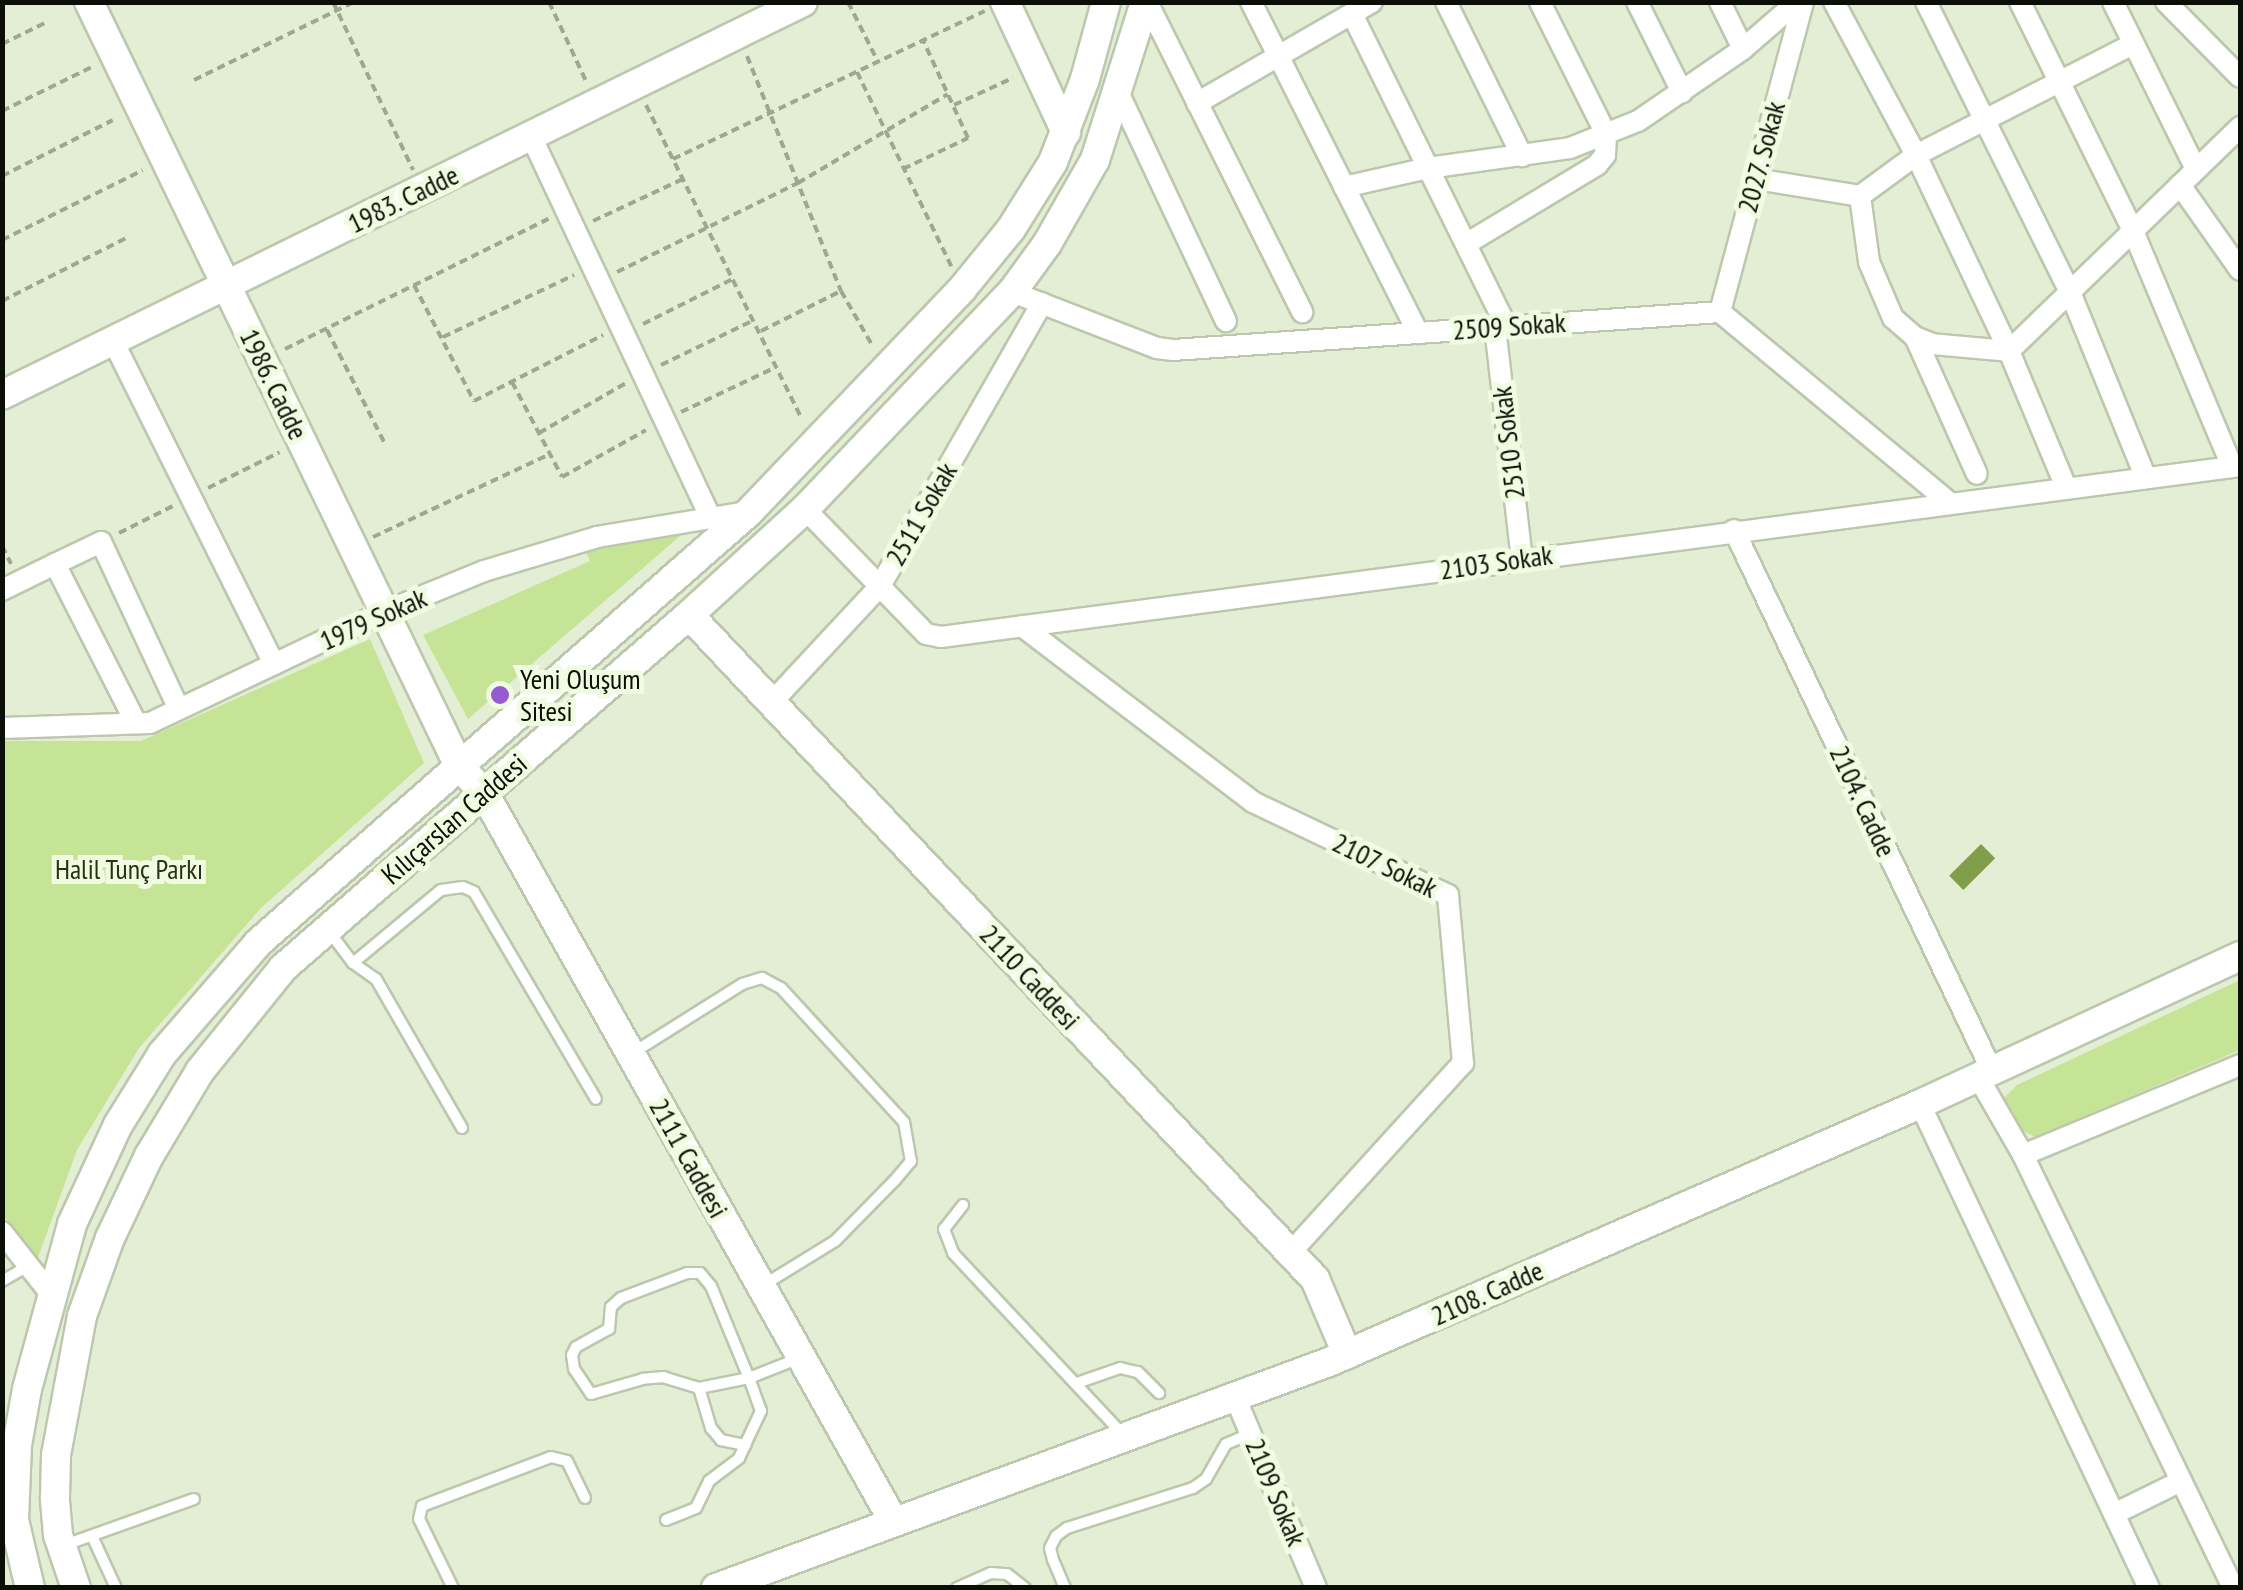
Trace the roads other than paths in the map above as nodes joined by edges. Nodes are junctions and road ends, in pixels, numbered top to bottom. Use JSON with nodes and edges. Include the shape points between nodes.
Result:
{"nodes":[{"id":1,"x":89,"y":2,"type":"edge"},
{"id":2,"x":803,"y":2,"type":"edge"},
{"id":3,"x":1106,"y":2,"type":"edge"},
{"id":4,"x":1146,"y":2,"type":"edge"},
{"id":5,"x":1252,"y":2,"type":"edge"},
{"id":6,"x":1372,"y":2,"type":"edge"},
{"id":7,"x":1446,"y":2,"type":"edge"},
{"id":8,"x":1540,"y":2,"type":"edge"},
{"id":9,"x":1637,"y":2,"type":"edge"},
{"id":10,"x":1720,"y":2,"type":"edge"},
{"id":11,"x":1800,"y":2,"type":"edge"},
{"id":12,"x":1834,"y":2,"type":"edge"},
{"id":13,"x":1926,"y":2,"type":"edge"},
{"id":14,"x":2020,"y":2,"type":"edge"},
{"id":15,"x":2113,"y":2,"type":"edge"},
{"id":16,"x":2166,"y":2,"type":"edge"},
{"id":17,"x":996,"y":6,"type":"edge"},
{"id":18,"x":1352,"y":14,"type":"junction"},
{"id":19,"x":2134,"y":44,"type":"junction"},
{"id":20,"x":1742,"y":49,"type":"junction"},
{"id":21,"x":1277,"y":54,"type":"junction"},
{"id":22,"x":2240,"y":77,"type":"edge"},
{"id":23,"x":2062,"y":80,"type":"junction"},
{"id":24,"x":1682,"y":92,"type":"junction"},
{"id":25,"x":1119,"y":94,"type":"junction"},
{"id":26,"x":1197,"y":103,"type":"junction"},
{"id":27,"x":1986,"y":119,"type":"junction"},
{"id":28,"x":2240,"y":127,"type":"edge"},
{"id":29,"x":1066,"y":132,"type":"junction"},
{"id":30,"x":1606,"y":134,"type":"junction"},
{"id":31,"x":531,"y":136,"type":"junction"},
{"id":32,"x":1916,"y":155,"type":"junction"},
{"id":33,"x":1522,"y":156,"type":"junction"},
{"id":34,"x":1428,"y":168,"type":"junction"},
{"id":35,"x":2196,"y":170,"type":"junction"},
{"id":36,"x":1756,"y":179,"type":"junction"},
{"id":37,"x":2180,"y":186,"type":"junction"},
{"id":38,"x":1344,"y":187,"type":"junction"},
{"id":39,"x":1860,"y":196,"type":"junction"},
{"id":40,"x":2133,"y":230,"type":"junction"},
{"id":41,"x":1466,"y":244,"type":"junction"},
{"id":42,"x":2240,"y":270,"type":"edge"},
{"id":43,"x":226,"y":286,"type":"junction"},
{"id":44,"x":1012,"y":292,"type":"junction"},
{"id":45,"x":2070,"y":292,"type":"junction"},
{"id":46,"x":1042,"y":304,"type":"junction"},
{"id":47,"x":1302,"y":312,"type":"dead end"},
{"id":48,"x":1720,"y":312,"type":"junction"},
{"id":49,"x":1226,"y":321,"type":"dead end"},
{"id":50,"x":1501,"y":327,"type":"junction"},
{"id":51,"x":1418,"y":333,"type":"junction"},
{"id":52,"x":1915,"y":337,"type":"junction"},
{"id":53,"x":113,"y":341,"type":"junction"},
{"id":54,"x":2008,"y":351,"type":"junction"},
{"id":55,"x":2,"y":396,"type":"edge"},
{"id":56,"x":2236,"y":467,"type":"edge"},
{"id":57,"x":1977,"y":474,"type":"dead end"},
{"id":58,"x":2146,"y":478,"type":"junction"},
{"id":59,"x":2066,"y":487,"type":"junction"},
{"id":60,"x":1950,"y":502,"type":"junction"},
{"id":61,"x":804,"y":508,"type":"junction"},
{"id":62,"x":749,"y":512,"type":"junction"},
{"id":63,"x":711,"y":518,"type":"junction"},
{"id":64,"x":1734,"y":530,"type":"junction"},
{"id":65,"x":1522,"y":559,"type":"junction"},
{"id":66,"x":55,"y":564,"type":"junction"},
{"id":67,"x":880,"y":586,"type":"junction"},
{"id":68,"x":2,"y":590,"type":"edge"},
{"id":69,"x":384,"y":612,"type":"junction"},
{"id":70,"x":689,"y":616,"type":"junction"},
{"id":71,"x":1022,"y":626,"type":"junction"},
{"id":72,"x":274,"y":664,"type":"junction"},
{"id":73,"x":771,"y":703,"type":"junction"},
{"id":74,"x":179,"y":709,"type":"junction"},
{"id":75,"x":136,"y":724,"type":"junction"},
{"id":76,"x":2,"y":728,"type":"edge"},
{"id":77,"x":459,"y":766,"type":"junction"},
{"id":78,"x":484,"y":794,"type":"junction"},
{"id":79,"x":327,"y":929,"type":"junction"},
{"id":80,"x":2240,"y":956,"type":"edge"},
{"id":81,"x":353,"y":963,"type":"junction"},
{"id":82,"x":630,"y":1054,"type":"junction"},
{"id":83,"x":2240,"y":1066,"type":"edge"},
{"id":84,"x":1985,"y":1074,"type":"junction"},
{"id":85,"x":596,"y":1100,"type":"dead end"},
{"id":86,"x":1920,"y":1104,"type":"junction"},
{"id":87,"x":462,"y":1128,"type":"dead end"},
{"id":88,"x":2023,"y":1154,"type":"junction"},
{"id":89,"x":962,"y":1204,"type":"dead end"},
{"id":90,"x":2,"y":1232,"type":"edge"},
{"id":91,"x":1290,"y":1253,"type":"junction"},
{"id":92,"x":29,"y":1266,"type":"junction"},
{"id":93,"x":2,"y":1281,"type":"edge"},
{"id":94,"x":761,"y":1286,"type":"junction"},
{"id":95,"x":50,"y":1294,"type":"junction"},
{"id":96,"x":1347,"y":1354,"type":"junction"},
{"id":97,"x":801,"y":1357,"type":"junction"},
{"id":98,"x":750,"y":1378,"type":"junction"},
{"id":99,"x":1077,"y":1383,"type":"junction"},
{"id":100,"x":699,"y":1388,"type":"junction"},
{"id":101,"x":1160,"y":1393,"type":"dead end"},
{"id":102,"x":1235,"y":1396,"type":"junction"},
{"id":103,"x":1251,"y":1434,"type":"junction"},
{"id":104,"x":1125,"y":1437,"type":"junction"},
{"id":105,"x":745,"y":1445,"type":"junction"},
{"id":106,"x":9,"y":1461,"type":"edge"},
{"id":107,"x":2181,"y":1481,"type":"junction"},
{"id":108,"x":585,"y":1498,"type":"dead end"},
{"id":109,"x":194,"y":1499,"type":"dead end"},
{"id":110,"x":2114,"y":1514,"type":"junction"},
{"id":111,"x":666,"y":1520,"type":"dead end"},
{"id":112,"x":894,"y":1522,"type":"junction"},
{"id":113,"x":92,"y":1536,"type":"junction"},
{"id":114,"x":61,"y":1546,"type":"junction"},
{"id":115,"x":30,"y":1588,"type":"edge"},
{"id":116,"x":76,"y":1588,"type":"edge"},
{"id":117,"x":116,"y":1588,"type":"edge"},
{"id":118,"x":453,"y":1588,"type":"edge"},
{"id":119,"x":716,"y":1588,"type":"edge"},
{"id":120,"x":956,"y":1588,"type":"edge"},
{"id":121,"x":1025,"y":1588,"type":"edge"},
{"id":122,"x":1066,"y":1588,"type":"edge"},
{"id":123,"x":1316,"y":1588,"type":"edge"},
{"id":124,"x":2149,"y":1588,"type":"edge"},
{"id":125,"x":2233,"y":1588,"type":"edge"}],
"edges":[{"from":1,"to":43,"type":"street","name":"1986. Cadde"},
{"from":2,"to":31,"type":"street","name":"1983. Cadde"},
{"from":3,"to":29,"type":"street","name":"Kılıçarslan Caddesi"},
{"from":4,"to":25,"type":"street","name":"Kılıçarslan Caddesi"},
{"from":4,"to":26,"type":"street"},
{"from":5,"to":21,"type":"street"},
{"from":6,"to":18,"type":"street"},
{"from":7,"to":33,"type":"street"},
{"from":8,"to":30,"type":"street"},
{"from":9,"to":24,"type":"street"},
{"from":10,"to":20,"type":"street"},
{"from":11,"to":20,"type":"street"},
{"from":11,"to":36,"type":"street","name":"2027. Sokak"},
{"from":12,"to":32,"type":"street"},
{"from":13,"to":27,"type":"street"},
{"from":14,"to":23,"type":"street"},
{"from":15,"to":19,"type":"street"},
{"from":16,"to":22,"type":"street"},
{"from":17,"to":29,"type":"street","via":[[1036,67]]},
{"from":18,"to":21,"type":"street"},
{"from":18,"to":34,"type":"street","name":"2510 Sokak"},
{"from":19,"to":23,"type":"street"},
{"from":19,"to":35,"type":"street"},
{"from":20,"to":24,"type":"street"},
{"from":21,"to":26,"type":"street"},
{"from":21,"to":38,"type":"street"},
{"from":23,"to":27,"type":"street"},
{"from":23,"to":40,"type":"street"},
{"from":24,"to":30,"type":"street"},
{"from":25,"to":44,"type":"street","name":"Kılıçarslan Caddesi","via":[[1072,203]]},
{"from":25,"to":49,"type":"street"},
{"from":26,"to":47,"type":"street"},
{"from":27,"to":32,"type":"street"},
{"from":27,"to":45,"type":"street"},
{"from":28,"to":35,"type":"street"},
{"from":29,"to":62,"type":"street","name":"Kılıçarslan Caddesi","via":[[1035,195],[962,289]]},
{"from":30,"to":33,"type":"street"},
{"from":30,"to":41,"type":"street","via":[[1605,156],[1597,165]]},
{"from":31,"to":43,"type":"street","name":"1983. Cadde"},
{"from":31,"to":63,"type":"street"},
{"from":32,"to":39,"type":"street"},
{"from":32,"to":54,"type":"street"},
{"from":33,"to":34,"type":"street"},
{"from":34,"to":38,"type":"street"},
{"from":34,"to":41,"type":"street","name":"2510 Sokak"},
{"from":35,"to":37,"type":"street"},
{"from":36,"to":39,"type":"street"},
{"from":36,"to":48,"type":"street","name":"2027. Sokak"},
{"from":37,"to":40,"type":"street"},
{"from":37,"to":42,"type":"street"},
{"from":38,"to":51,"type":"street"},
{"from":39,"to":52,"type":"street","via":[[1877,288],[1893,318]]},
{"from":40,"to":45,"type":"street"},
{"from":40,"to":56,"type":"street"},
{"from":41,"to":50,"type":"street","name":"2510 Sokak"},
{"from":43,"to":53,"type":"street","name":"1983. Cadde"},
{"from":43,"to":69,"type":"street","name":"1986. Cadde"},
{"from":44,"to":46,"type":"street","name":"2509 Sokak"},
{"from":44,"to":61,"type":"street","name":"Kılıçarslan Caddesi"},
{"from":45,"to":54,"type":"street"},
{"from":45,"to":58,"type":"street"},
{"from":46,"to":51,"type":"street","name":"2509 Sokak","via":[[1165,350]]},
{"from":46,"to":67,"type":"street","name":"2511 Sokak"},
{"from":48,"to":50,"type":"street","name":"2509 Sokak"},
{"from":48,"to":60,"type":"street"},
{"from":50,"to":51,"type":"street","name":"2509 Sokak"},
{"from":50,"to":65,"type":"street","name":"2510 Sokak"},
{"from":52,"to":54,"type":"street"},
{"from":52,"to":57,"type":"street"},
{"from":53,"to":55,"type":"street","name":"1983. Cadde"},
{"from":53,"to":72,"type":"street"},
{"from":54,"to":59,"type":"street"},
{"from":56,"to":58,"type":"street","name":"2103 Sokak"},
{"from":58,"to":59,"type":"street","name":"2103 Sokak"},
{"from":59,"to":60,"type":"street","name":"2103 Sokak"},
{"from":60,"to":64,"type":"street","name":"2103 Sokak"},
{"from":61,"to":67,"type":"street","name":"2103 Sokak"},
{"from":61,"to":70,"type":"street","name":"Kılıçarslan Caddesi"},
{"from":62,"to":63,"type":"street","name":"1979 Sokak"},
{"from":62,"to":77,"type":"street","name":"Kılıçarslan Caddesi"},
{"from":63,"to":69,"type":"street","name":"1979 Sokak","via":[[546,550]]},
{"from":64,"to":65,"type":"street","name":"2103 Sokak"},
{"from":64,"to":84,"type":"street","name":"2104. Cadde"},
{"from":65,"to":71,"type":"street","name":"2103 Sokak"},
{"from":66,"to":68,"type":"street"},
{"from":66,"to":74,"type":"street","via":[[101,542]]},
{"from":66,"to":75,"type":"street"},
{"from":67,"to":71,"type":"street","name":"2103 Sokak","via":[[933,636]]},
{"from":67,"to":73,"type":"street","name":"2511 Sokak"},
{"from":69,"to":72,"type":"street","name":"1979 Sokak"},
{"from":69,"to":77,"type":"street","name":"1986. Cadde"},
{"from":70,"to":73,"type":"street","name":"2110 Caddesi"},
{"from":70,"to":78,"type":"street","name":"Kılıçarslan Caddesi"},
{"from":71,"to":91,"type":"street","name":"2107 Sokak","via":[[1253,802],[1448,895],[1464,1063]]},
{"from":72,"to":74,"type":"street","name":"1979 Sokak"},
{"from":73,"to":91,"type":"street","name":"2110 Caddesi"},
{"from":74,"to":75,"type":"street","name":"1979 Sokak"},
{"from":75,"to":76,"type":"street","name":"1979 Sokak"},
{"from":77,"to":78,"type":"street","name":"1986. Cadde"},
{"from":77,"to":95,"type":"street","name":"Kılıçarslan Caddesi","via":[[259,942],[162,1054],[118,1125],[72,1224]]},
{"from":78,"to":79,"type":"street","name":"Kılıçarslan Caddesi"},
{"from":78,"to":82,"type":"street","name":"2111 Caddesi"},
{"from":79,"to":81,"type":"lane"},
{"from":79,"to":114,"type":"street","name":"Kılıçarslan Caddesi","via":[[283,968],[200,1070],[110,1238],[82,1316],[63,1409],[55,1498]]},
{"from":80,"to":84,"type":"street","name":"2108. Cadde"},
{"from":81,"to":85,"type":"lane","via":[[441,890],[474,892]]},
{"from":81,"to":87,"type":"lane","via":[[376,979]]},
{"from":82,"to":94,"type":"street","name":"2111 Caddesi"},
{"from":82,"to":94,"type":"lane","via":[[762,978],[781,988],[904,1122],[911,1161],[834,1240]]},
{"from":83,"to":88,"type":"street"},
{"from":84,"to":86,"type":"street","name":"2108. Cadde"},
{"from":84,"to":88,"type":"street","name":"2104. Cadde"},
{"from":86,"to":96,"type":"street","name":"2108. Cadde"},
{"from":86,"to":110,"type":"street"},
{"from":88,"to":107,"type":"street","name":"2104. Cadde"},
{"from":89,"to":99,"type":"lane","via":[[944,1229],[953,1253]]},
{"from":90,"to":92,"type":"street"},
{"from":91,"to":96,"type":"street","name":"2110 Caddesi","via":[[1319,1284]]},
{"from":92,"to":93,"type":"lane"},
{"from":92,"to":95,"type":"street"},
{"from":94,"to":97,"type":"street","name":"2111 Caddesi"},
{"from":95,"to":106,"type":"street","name":"Kılıçarslan Caddesi"},
{"from":96,"to":102,"type":"street","name":"2108. Cadde"},
{"from":97,"to":98,"type":"lane"},
{"from":97,"to":112,"type":"street","name":"2111 Caddesi"},
{"from":98,"to":100,"type":"lane"},
{"from":98,"to":100,"type":"lane","via":[[700,1273],[621,1298],[611,1307],[610,1329],[576,1347],[572,1356],[591,1394],[664,1377]]},
{"from":98,"to":105,"type":"lane","via":[[761,1410]]},
{"from":99,"to":101,"type":"lane","via":[[1120,1368],[1138,1372]]},
{"from":99,"to":104,"type":"lane"},
{"from":100,"to":105,"type":"lane","via":[[710,1428],[721,1440]]},
{"from":102,"to":103,"type":"street","name":"2109 Sokak"},
{"from":102,"to":104,"type":"street","name":"2108. Cadde"},
{"from":103,"to":122,"type":"lane","via":[[1226,1444],[1193,1488],[1056,1536],[1052,1560]]},
{"from":103,"to":123,"type":"street","name":"2109 Sokak"},
{"from":104,"to":112,"type":"street","name":"2108. Cadde"},
{"from":105,"to":111,"type":"lane","via":[[709,1482],[696,1508]]},
{"from":106,"to":115,"type":"street","name":"Kılıçarslan Caddesi"},
{"from":107,"to":110,"type":"street"},
{"from":107,"to":125,"type":"street","name":"2104. Cadde"},
{"from":108,"to":118,"type":"lane","via":[[567,1461],[551,1457],[422,1506],[419,1519]]},
{"from":109,"to":113,"type":"lane"},
{"from":110,"to":124,"type":"street"},
{"from":112,"to":119,"type":"street","name":"2108. Cadde"},
{"from":113,"to":114,"type":"lane"},
{"from":113,"to":117,"type":"lane"},
{"from":114,"to":116,"type":"street","name":"Kılıçarslan Caddesi"},
{"from":120,"to":121,"type":"lane","via":[[991,1573],[1007,1574]]}]}
